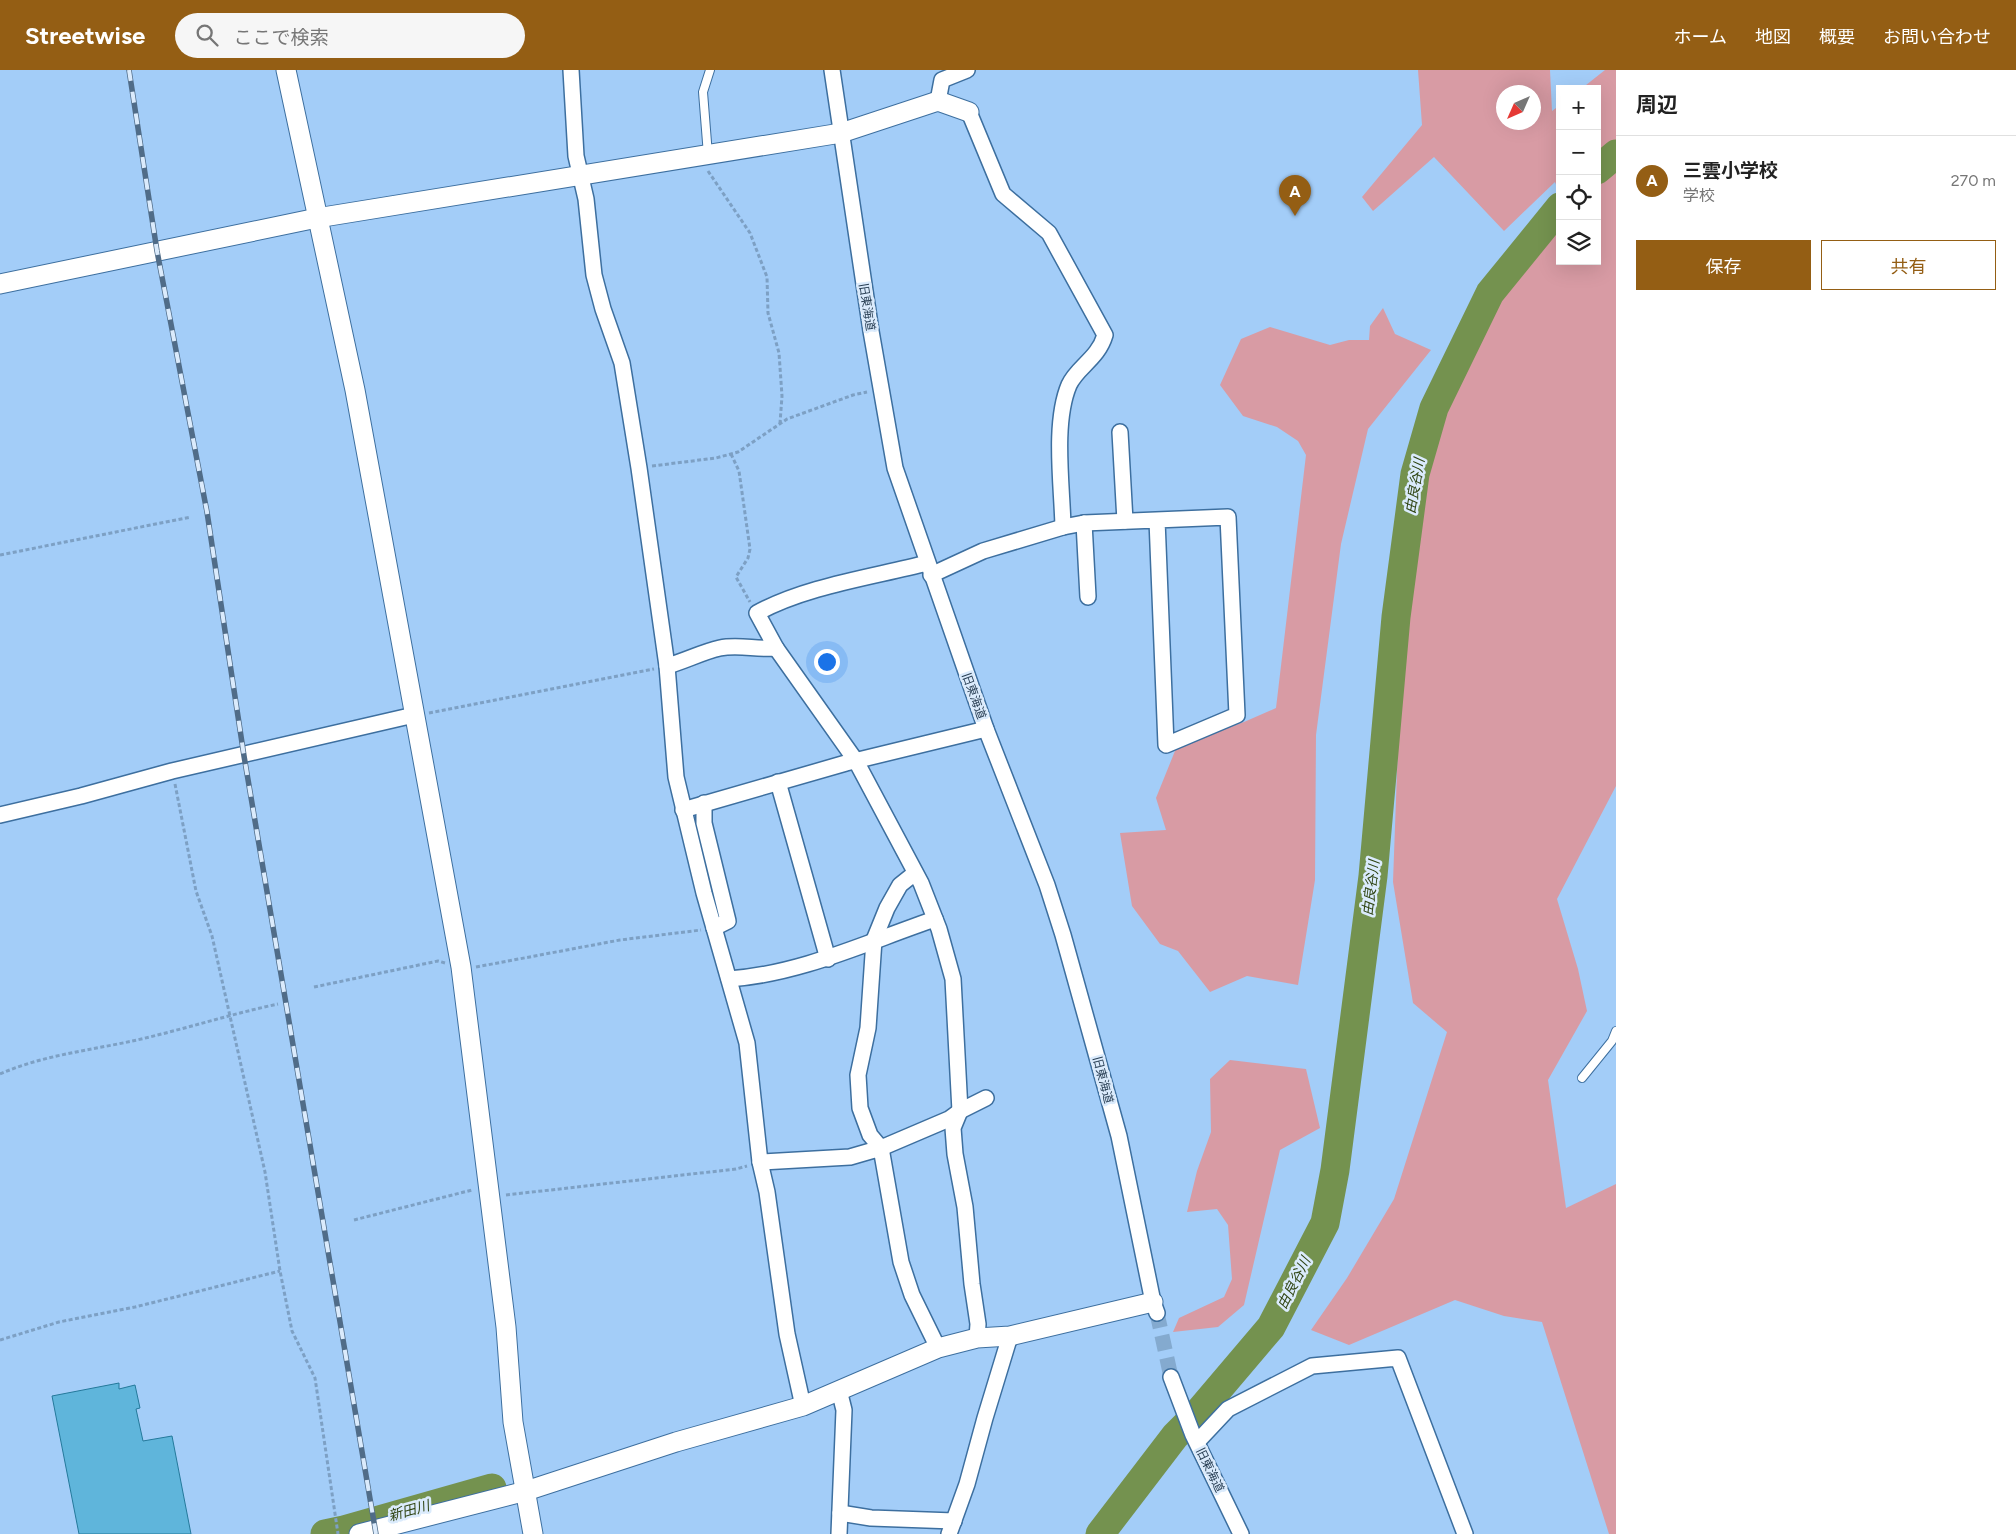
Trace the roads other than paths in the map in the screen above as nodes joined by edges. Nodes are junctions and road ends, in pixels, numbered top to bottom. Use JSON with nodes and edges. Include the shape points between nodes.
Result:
{"nodes":[{"id":1,"x":286,"y":70,"type":"edge"},
{"id":2,"x":571,"y":70,"type":"edge"},
{"id":3,"x":710,"y":70,"type":"edge"},
{"id":4,"x":832,"y":70,"type":"edge"},
{"id":5,"x":967,"y":70,"type":"edge"},
{"id":6,"x":938,"y":101,"type":"junction"},
{"id":7,"x":969,"y":112,"type":"joint"},
{"id":8,"x":841,"y":133,"type":"junction"},
{"id":9,"x":703,"y":155,"type":"junction"},
{"id":10,"x":581,"y":175,"type":"junction"},
{"id":11,"x":317,"y":218,"type":"junction"},
{"id":12,"x":0,"y":284,"type":"edge"},
{"id":13,"x":1120,"y":432,"type":"dead end"},
{"id":14,"x":1157,"y":520,"type":"junction"},
{"id":15,"x":1125,"y":521,"type":"junction"},
{"id":16,"x":1084,"y":523,"type":"junction"},
{"id":17,"x":1063,"y":527,"type":"junction"},
{"id":18,"x":929,"y":569,"type":"junction"},
{"id":19,"x":1088,"y":597,"type":"dead end"},
{"id":20,"x":776,"y":648,"type":"junction"},
{"id":21,"x":667,"y":666,"type":"junction"},
{"id":22,"x":414,"y":715,"type":"junction"},
{"id":23,"x":986,"y":729,"type":"junction"},
{"id":24,"x":856,"y":760,"type":"junction"},
{"id":25,"x":778,"y":782,"type":"junction"},
{"id":26,"x":704,"y":803,"type":"junction"},
{"id":27,"x":683,"y":810,"type":"junction"},
{"id":28,"x":0,"y":815,"type":"edge"},
{"id":29,"x":915,"y":873,"type":"junction"},
{"id":30,"x":935,"y":919,"type":"junction"},
{"id":31,"x":714,"y":928,"type":"junction"},
{"id":32,"x":874,"y":940,"type":"junction"},
{"id":33,"x":828,"y":959,"type":"junction"},
{"id":34,"x":729,"y":979,"type":"junction"},
{"id":35,"x":1616,"y":1031,"type":"edge"},
{"id":36,"x":1582,"y":1078,"type":"dead end"},
{"id":37,"x":986,"y":1098,"type":"dead end"},
{"id":38,"x":960,"y":1111,"type":"junction"},
{"id":39,"x":881,"y":1148,"type":"junction"},
{"id":40,"x":760,"y":1162,"type":"junction"},
{"id":41,"x":1155,"y":1307,"type":"joint"},
{"id":42,"x":1010,"y":1336,"type":"junction"},
{"id":43,"x":977,"y":1338,"type":"junction"},
{"id":44,"x":938,"y":1348,"type":"junction"},
{"id":45,"x":1171,"y":1377,"type":"tunnel mouth"},
{"id":46,"x":839,"y":1390,"type":"junction"},
{"id":47,"x":802,"y":1406,"type":"junction"},
{"id":48,"x":1195,"y":1438,"type":"junction"},
{"id":49,"x":526,"y":1492,"type":"junction"},
{"id":50,"x":840,"y":1513,"type":"junction"},
{"id":51,"x":951,"y":1528,"type":"edge"},
{"id":52,"x":359,"y":1534,"type":"edge"},
{"id":53,"x":533,"y":1534,"type":"edge"},
{"id":54,"x":839,"y":1534,"type":"edge"},
{"id":55,"x":1241,"y":1534,"type":"edge"},
{"id":56,"x":1465,"y":1534,"type":"edge"}],
"edges":[{"from":1,"to":11,"type":"street"},
{"from":2,"to":10,"type":"street","via":[[576,156]]},
{"from":3,"to":9,"type":"lane","via":[[704,92]]},
{"from":4,"to":8,"type":"street","name":"旧東海道"},
{"from":5,"to":6,"type":"street","via":[[942,80]]},
{"from":6,"to":7,"type":"street"},
{"from":6,"to":8,"type":"street"},
{"from":7,"to":17,"type":"street","via":[[1003,194],[1049,232],[1105,335],[1102,347],[1070,382],[1062,406]]},
{"from":8,"to":9,"type":"street"},
{"from":8,"to":18,"type":"street","name":"旧東海道","via":[[895,468]]},
{"from":9,"to":10,"type":"street"},
{"from":10,"to":11,"type":"street"},
{"from":10,"to":21,"type":"street","via":[[594,275],[622,363]]},
{"from":11,"to":12,"type":"street"},
{"from":11,"to":22,"type":"street","via":[[355,390]]},
{"from":13,"to":15,"type":"street"},
{"from":14,"to":14,"type":"street","via":[[1228,517],[1237,715],[1166,746]]},
{"from":14,"to":15,"type":"street"},
{"from":15,"to":16,"type":"street"},
{"from":16,"to":17,"type":"street"},
{"from":16,"to":19,"type":"street"},
{"from":17,"to":18,"type":"street"},
{"from":18,"to":20,"type":"street","via":[[805,593],[772,605],[757,613]]},
{"from":18,"to":23,"type":"street","name":"旧東海道"},
{"from":20,"to":21,"type":"street","via":[[720,648]]},
{"from":20,"to":24,"type":"street"},
{"from":21,"to":27,"type":"street","via":[[676,777]]},
{"from":22,"to":28,"type":"street"},
{"from":22,"to":49,"type":"street","via":[[461,967],[506,1327],[513,1422]]},
{"from":23,"to":24,"type":"street"},
{"from":23,"to":41,"type":"street","name":"旧東海道","via":[[1063,936],[1118,1136]]},
{"from":24,"to":25,"type":"street"},
{"from":24,"to":29,"type":"street"},
{"from":25,"to":26,"type":"street"},
{"from":25,"to":33,"type":"street"},
{"from":26,"to":27,"type":"street"},
{"from":26,"to":31,"type":"street","via":[[704,823],[728,921]]},
{"from":27,"to":31,"type":"street"},
{"from":29,"to":30,"type":"street"},
{"from":29,"to":32,"type":"street","via":[[900,885]]},
{"from":30,"to":32,"type":"street"},
{"from":30,"to":38,"type":"street","via":[[953,980]]},
{"from":31,"to":34,"type":"street"},
{"from":32,"to":33,"type":"street"},
{"from":32,"to":39,"type":"street","via":[[868,1028],[858,1075],[860,1108],[870,1135]]},
{"from":33,"to":34,"type":"street","via":[[759,977]]},
{"from":34,"to":40,"type":"street","via":[[747,1043]]},
{"from":35,"to":36,"type":"lane"},
{"from":37,"to":38,"type":"street"},
{"from":38,"to":39,"type":"street","via":[[949,1119]]},
{"from":38,"to":43,"type":"street","via":[[953,1128],[954,1145],[965,1207]]},
{"from":39,"to":40,"type":"street","via":[[850,1157]]},
{"from":39,"to":44,"type":"street","via":[[901,1262],[912,1295]]},
{"from":40,"to":47,"type":"street","via":[[787,1334]]},
{"from":41,"to":42,"type":"street"},
{"from":42,"to":43,"type":"street"},
{"from":42,"to":51,"type":"street"},
{"from":43,"to":44,"type":"street"},
{"from":44,"to":46,"type":"street"},
{"from":45,"to":48,"type":"street","name":"旧東海道"},
{"from":46,"to":47,"type":"street"},
{"from":46,"to":50,"type":"street","via":[[844,1410]]},
{"from":47,"to":49,"type":"street","via":[[676,1442]]},
{"from":48,"to":55,"type":"street","name":"旧東海道"},
{"from":48,"to":56,"type":"street","via":[[1228,1409],[1312,1366],[1398,1358]]},
{"from":49,"to":52,"type":"street"},
{"from":49,"to":53,"type":"street"},
{"from":50,"to":51,"type":"street"},
{"from":50,"to":54,"type":"street"}]}
